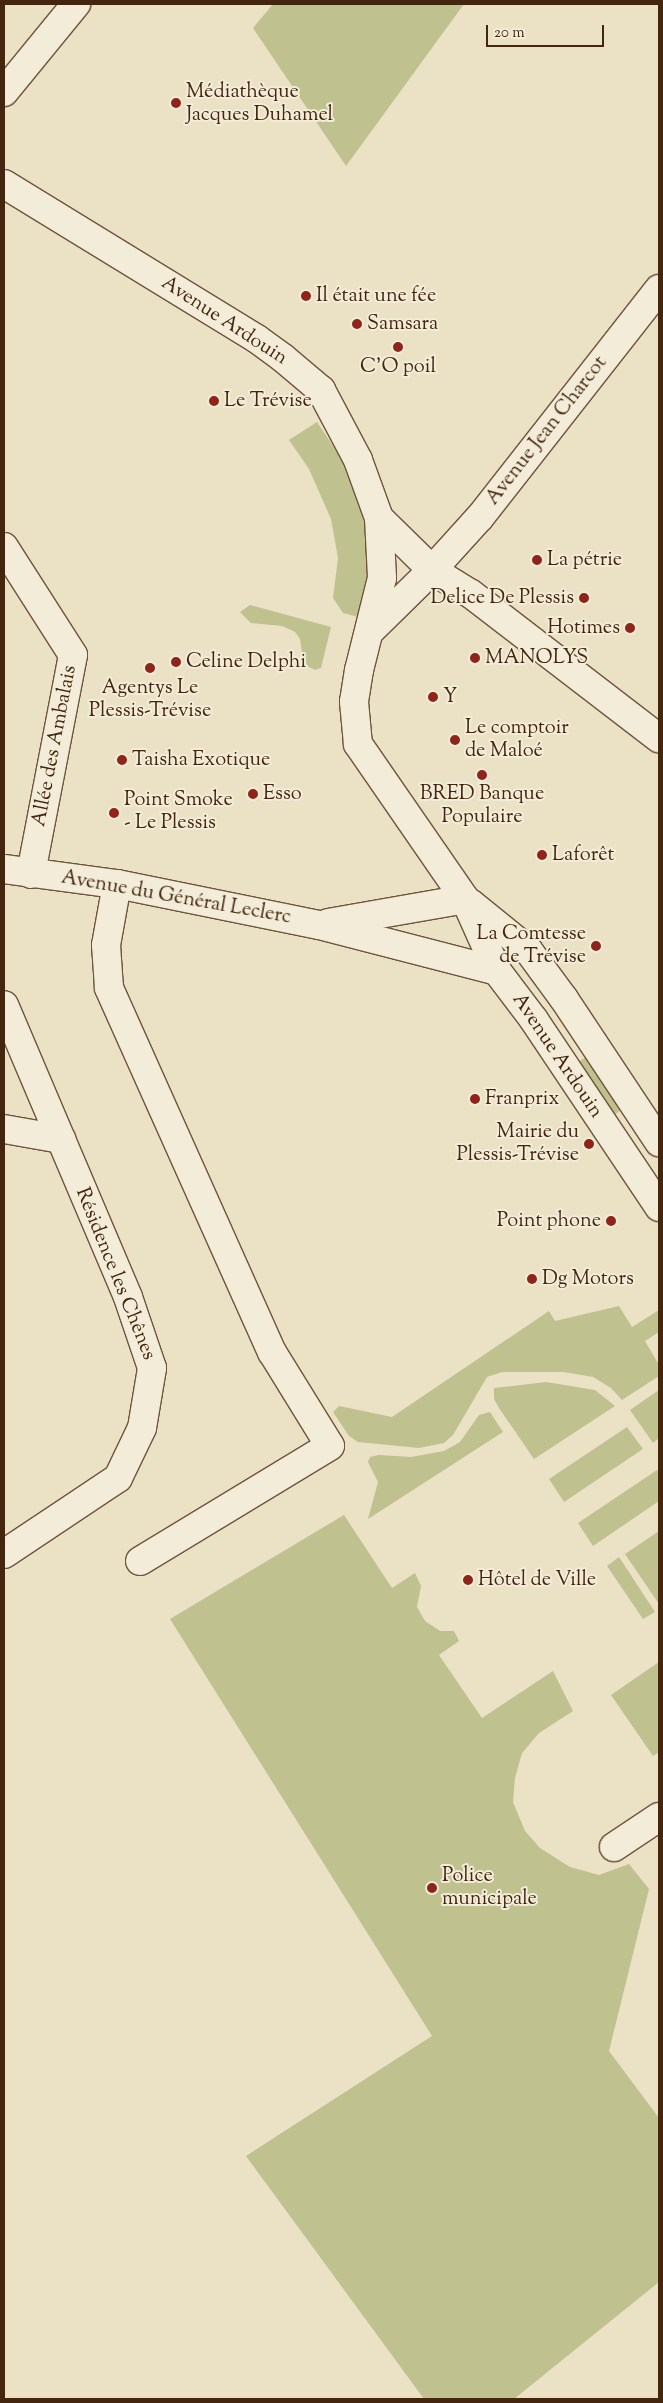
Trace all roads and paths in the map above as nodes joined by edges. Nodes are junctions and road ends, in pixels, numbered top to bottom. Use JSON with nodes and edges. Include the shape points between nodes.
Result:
{"nodes":[{"id":1,"x":76,"y":4,"type":"edge"},
{"id":2,"x":4,"y":92,"type":"edge"},
{"id":3,"x":4,"y":184,"type":"edge"},
{"id":4,"x":659,"y":289,"type":"edge"},
{"id":5,"x":379,"y":518,"type":"junction"},
{"id":6,"x":4,"y":547,"type":"edge"},
{"id":7,"x":432,"y":570,"type":"junction"},
{"id":8,"x":370,"y":630,"type":"junction"},
{"id":9,"x":659,"y":738,"type":"edge"},
{"id":10,"x":4,"y":869,"type":"edge"},
{"id":11,"x":31,"y":874,"type":"junction"},
{"id":12,"x":117,"y":884,"type":"junction"},
{"id":13,"x":465,"y":899,"type":"junction"},
{"id":14,"x":319,"y":925,"type":"junction"},
{"id":15,"x":498,"y":971,"type":"junction"},
{"id":16,"x":4,"y":1005,"type":"edge"},
{"id":17,"x":4,"y":1129,"type":"edge"},
{"id":18,"x":61,"y":1139,"type":"junction"},
{"id":19,"x":659,"y":1142,"type":"edge"},
{"id":20,"x":659,"y":1207,"type":"edge"},
{"id":21,"x":4,"y":1554,"type":"edge"},
{"id":22,"x":140,"y":1561,"type":"dead end"},
{"id":23,"x":659,"y":1817,"type":"edge"},
{"id":24,"x":614,"y":1847,"type":"dead end"}],
"edges":[{"from":1,"to":2,"type":"street"},
{"from":3,"to":5,"type":"street","name":"Avenue Ardouin","via":[[257,339],[321,390],[358,460]]},
{"from":4,"to":7,"type":"street","name":"Avenue Jean Charcot","via":[[480,517]]},
{"from":5,"to":7,"type":"street","name":"Avenue Ardouin"},
{"from":5,"to":8,"type":"street","name":"Avenue Ardouin","via":[[382,578]]},
{"from":6,"to":11,"type":"street","name":"Allée des Ambalais","via":[[72,655]]},
{"from":7,"to":8,"type":"street"},
{"from":7,"to":9,"type":"street","name":"Avenue Ardouin","via":[[471,594]]},
{"from":8,"to":13,"type":"street","name":"Avenue Ardouin","via":[[354,702],[358,744]]},
{"from":10,"to":11,"type":"street","name":"Avenue du Général Leclerc"},
{"from":11,"to":12,"type":"street","name":"Avenue du Général Leclerc"},
{"from":12,"to":14,"type":"street","name":"Avenue du Général Leclerc"},
{"from":12,"to":22,"type":"street","via":[[106,944],[109,988],[272,1352],[330,1446]]},
{"from":13,"to":14,"type":"street","name":"Avenue du Général Leclerc"},
{"from":13,"to":15,"type":"street","name":"Avenue Ardouin"},
{"from":13,"to":19,"type":"street","name":"Avenue Ardouin","via":[[528,950]]},
{"from":14,"to":15,"type":"street","name":"Avenue du Général Leclerc"},
{"from":15,"to":20,"type":"street","name":"Avenue Ardouin"},
{"from":16,"to":18,"type":"street","name":"Résidence les Chênes"},
{"from":17,"to":18,"type":"street"},
{"from":18,"to":21,"type":"street","name":"Résidence les Chênes","via":[[128,1297],[152,1368],[142,1428],[118,1478]]},
{"from":23,"to":24,"type":"street"}]}
